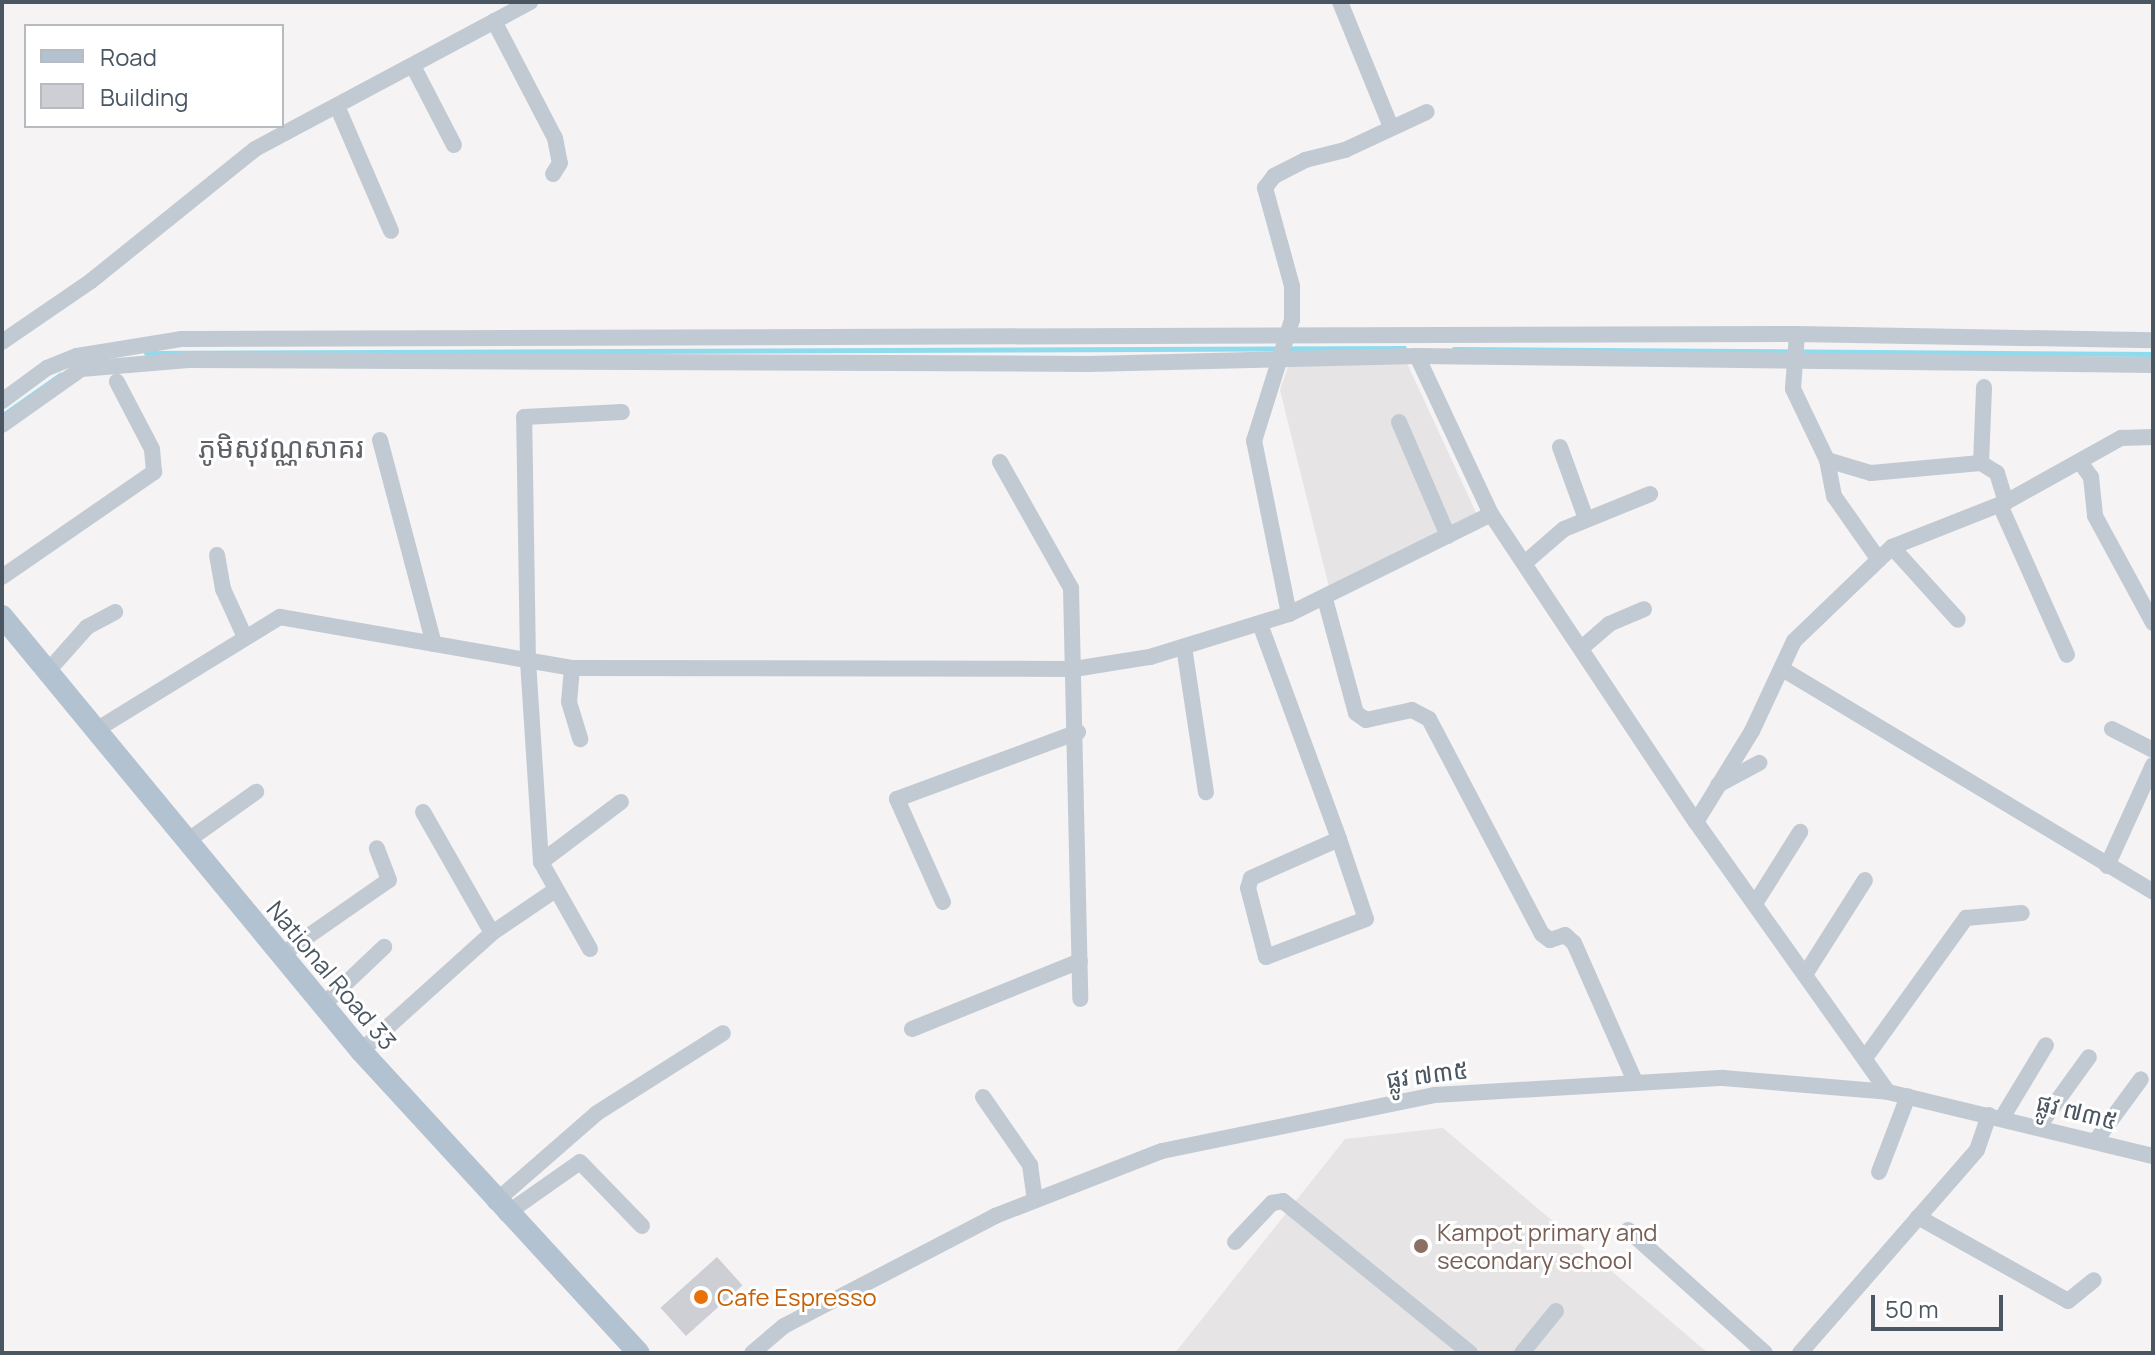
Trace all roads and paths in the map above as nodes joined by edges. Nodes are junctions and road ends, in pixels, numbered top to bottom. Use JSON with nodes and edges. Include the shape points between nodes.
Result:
{"nodes":[{"id":1,"x":530,"y":2,"type":"edge"},
{"id":2,"x":1340,"y":2,"type":"edge"},
{"id":3,"x":494,"y":21,"type":"junction"},
{"id":4,"x":413,"y":66,"type":"junction"},
{"id":5,"x":337,"y":106,"type":"junction"},
{"id":6,"x":1427,"y":112,"type":"dead end"},
{"id":7,"x":1391,"y":127,"type":"junction"},
{"id":8,"x":454,"y":145,"type":"dead end"},
{"id":9,"x":553,"y":174,"type":"dead end"},
{"id":10,"x":391,"y":231,"type":"dead end"},
{"id":11,"x":1290,"y":334,"type":"junction"},
{"id":12,"x":1797,"y":334,"type":"junction"},
{"id":13,"x":2153,"y":340,"type":"edge"},
{"id":14,"x":2,"y":342,"type":"edge"},
{"id":15,"x":1417,"y":356,"type":"junction"},
{"id":16,"x":1795,"y":359,"type":"junction"},
{"id":17,"x":1280,"y":360,"type":"junction"},
{"id":18,"x":2153,"y":365,"type":"edge"},
{"id":19,"x":117,"y":382,"type":"dead end"},
{"id":20,"x":1984,"y":387,"type":"dead end"},
{"id":21,"x":2,"y":401,"type":"edge"},
{"id":22,"x":622,"y":412,"type":"dead end"},
{"id":23,"x":1399,"y":422,"type":"dead end"},
{"id":24,"x":2,"y":425,"type":"edge"},
{"id":25,"x":2153,"y":437,"type":"edge"},
{"id":26,"x":380,"y":440,"type":"dead end"},
{"id":27,"x":1560,"y":447,"type":"dead end"},
{"id":28,"x":1827,"y":460,"type":"junction"},
{"id":29,"x":1000,"y":462,"type":"dead end"},
{"id":30,"x":2080,"y":462,"type":"junction"},
{"id":31,"x":1981,"y":463,"type":"junction"},
{"id":32,"x":1650,"y":494,"type":"dead end"},
{"id":33,"x":2003,"y":504,"type":"junction"},
{"id":34,"x":1491,"y":514,"type":"junction"},
{"id":35,"x":1586,"y":519,"type":"junction"},
{"id":36,"x":1448,"y":536,"type":"junction"},
{"id":37,"x":1892,"y":547,"type":"junction"},
{"id":38,"x":217,"y":555,"type":"dead end"},
{"id":39,"x":1879,"y":560,"type":"junction"},
{"id":40,"x":1527,"y":561,"type":"junction"},
{"id":41,"x":2,"y":577,"type":"edge"},
{"id":42,"x":1325,"y":599,"type":"junction"},
{"id":43,"x":1644,"y":609,"type":"dead end"},
{"id":44,"x":115,"y":612,"type":"dead end"},
{"id":45,"x":1289,"y":614,"type":"junction"},
{"id":46,"x":2,"y":616,"type":"edge"},
{"id":47,"x":1958,"y":620,"type":"dead end"},
{"id":48,"x":2153,"y":623,"type":"edge"},
{"id":49,"x":1260,"y":624,"type":"junction"},
{"id":50,"x":244,"y":635,"type":"junction"},
{"id":51,"x":434,"y":644,"type":"junction"},
{"id":52,"x":1584,"y":646,"type":"junction"},
{"id":53,"x":1184,"y":647,"type":"junction"},
{"id":54,"x":2067,"y":655,"type":"dead end"},
{"id":55,"x":528,"y":662,"type":"junction"},
{"id":56,"x":572,"y":668,"type":"junction"},
{"id":57,"x":1074,"y":669,"type":"junction"},
{"id":58,"x":1784,"y":670,"type":"junction"},
{"id":59,"x":48,"y":671,"type":"junction"},
{"id":60,"x":2112,"y":729,"type":"dead end"},
{"id":61,"x":96,"y":730,"type":"junction"},
{"id":62,"x":1078,"y":732,"type":"junction"},
{"id":63,"x":580,"y":739,"type":"dead end"},
{"id":64,"x":2153,"y":750,"type":"edge"},
{"id":65,"x":1759,"y":763,"type":"dead end"},
{"id":66,"x":2153,"y":765,"type":"edge"},
{"id":67,"x":1718,"y":785,"type":"junction"},
{"id":68,"x":256,"y":792,"type":"dead end"},
{"id":69,"x":1206,"y":792,"type":"dead end"},
{"id":70,"x":621,"y":802,"type":"dead end"},
{"id":71,"x":423,"y":812,"type":"dead end"},
{"id":72,"x":1696,"y":822,"type":"junction"},
{"id":73,"x":1800,"y":832,"type":"dead end"},
{"id":74,"x":1339,"y":839,"type":"junction"},
{"id":75,"x":187,"y":841,"type":"junction"},
{"id":76,"x":377,"y":848,"type":"dead end"},
{"id":77,"x":541,"y":862,"type":"junction"},
{"id":78,"x":2107,"y":866,"type":"junction"},
{"id":79,"x":1865,"y":880,"type":"dead end"},
{"id":80,"x":554,"y":891,"type":"junction"},
{"id":81,"x":2153,"y":892,"type":"edge"},
{"id":82,"x":943,"y":902,"type":"dead end"},
{"id":83,"x":1756,"y":902,"type":"junction"},
{"id":84,"x":2022,"y":913,"type":"dead end"},
{"id":85,"x":492,"y":933,"type":"junction"},
{"id":86,"x":384,"y":947,"type":"dead end"},
{"id":87,"x":590,"y":949,"type":"dead end"},
{"id":88,"x":281,"y":955,"type":"junction"},
{"id":89,"x":1080,"y":961,"type":"junction"},
{"id":90,"x":1806,"y":973,"type":"junction"},
{"id":91,"x":1080,"y":999,"type":"dead end"},
{"id":92,"x":322,"y":1006,"type":"junction"},
{"id":93,"x":912,"y":1029,"type":"dead end"},
{"id":94,"x":723,"y":1033,"type":"dead end"},
{"id":95,"x":2046,"y":1045,"type":"dead end"},
{"id":96,"x":361,"y":1051,"type":"junction"},
{"id":97,"x":2089,"y":1057,"type":"dead end"},
{"id":98,"x":1865,"y":1058,"type":"junction"},
{"id":99,"x":2141,"y":1079,"type":"dead end"},
{"id":100,"x":1635,"y":1081,"type":"junction"},
{"id":101,"x":1888,"y":1092,"type":"junction"},
{"id":102,"x":1908,"y":1096,"type":"junction"},
{"id":103,"x":983,"y":1097,"type":"dead end"},
{"id":104,"x":1996,"y":1116,"type":"junction"},
{"id":105,"x":2039,"y":1126,"type":"junction"},
{"id":106,"x":2097,"y":1139,"type":"junction"},
{"id":107,"x":2153,"y":1156,"type":"edge"},
{"id":108,"x":1879,"y":1172,"type":"dead end"},
{"id":109,"x":1035,"y":1200,"type":"junction"},
{"id":110,"x":501,"y":1208,"type":"junction"},
{"id":111,"x":1918,"y":1217,"type":"junction"},
{"id":112,"x":642,"y":1226,"type":"dead end"},
{"id":113,"x":1628,"y":1230,"type":"dead end"},
{"id":114,"x":1235,"y":1242,"type":"dead end"},
{"id":115,"x":2094,"y":1280,"type":"dead end"},
{"id":116,"x":1556,"y":1311,"type":"dead end"},
{"id":117,"x":639,"y":1353,"type":"edge"},
{"id":118,"x":752,"y":1353,"type":"edge"},
{"id":119,"x":1470,"y":1353,"type":"edge"},
{"id":120,"x":1522,"y":1353,"type":"edge"},
{"id":121,"x":1765,"y":1353,"type":"edge"},
{"id":122,"x":1800,"y":1353,"type":"edge"}],
"edges":[{"from":1,"to":3,"type":"street"},
{"from":2,"to":7,"type":"street"},
{"from":3,"to":4,"type":"street"},
{"from":3,"to":9,"type":"street","via":[[555,138],[560,163]]},
{"from":4,"to":5,"type":"street"},
{"from":4,"to":8,"type":"street"},
{"from":5,"to":10,"type":"street"},
{"from":5,"to":14,"type":"street","via":[[255,149],[91,281]]},
{"from":6,"to":7,"type":"street"},
{"from":7,"to":11,"type":"street","via":[[1268,182],[1265,199],[1292,286]]},
{"from":11,"to":12,"type":"street"},
{"from":11,"to":17,"type":"street"},
{"from":11,"to":21,"type":"street","via":[[181,339],[77,356],[47,368]]},
{"from":12,"to":13,"type":"street"},
{"from":12,"to":16,"type":"street"},
{"from":15,"to":16,"type":"street"},
{"from":15,"to":17,"type":"street"},
{"from":15,"to":34,"type":"street"},
{"from":16,"to":18,"type":"street"},
{"from":16,"to":28,"type":"street","via":[[1793,389]]},
{"from":17,"to":24,"type":"street","via":[[189,360],[81,369]]},
{"from":17,"to":45,"type":"street","via":[[1254,441]]},
{"from":19,"to":41,"type":"street","via":[[152,449],[154,472]]},
{"from":20,"to":31,"type":"street"},
{"from":22,"to":55,"type":"street","via":[[524,417]]},
{"from":23,"to":36,"type":"street"},
{"from":25,"to":30,"type":"street","via":[[2121,438]]},
{"from":26,"to":51,"type":"street"},
{"from":27,"to":35,"type":"street"},
{"from":28,"to":31,"type":"street","via":[[1871,473]]},
{"from":28,"to":39,"type":"street","via":[[1834,496]]},
{"from":29,"to":57,"type":"street","via":[[1071,588]]},
{"from":30,"to":33,"type":"street"},
{"from":30,"to":48,"type":"street","via":[[2091,477],[2095,516]]},
{"from":31,"to":33,"type":"street","via":[[1997,473]]},
{"from":32,"to":35,"type":"street"},
{"from":33,"to":37,"type":"street"},
{"from":33,"to":54,"type":"street"},
{"from":34,"to":36,"type":"street"},
{"from":34,"to":40,"type":"street"},
{"from":35,"to":40,"type":"street"},
{"from":36,"to":42,"type":"street"},
{"from":37,"to":39,"type":"street"},
{"from":37,"to":47,"type":"street"},
{"from":38,"to":50,"type":"street","via":[[223,589]]},
{"from":39,"to":58,"type":"street","via":[[1810,622]]},
{"from":40,"to":52,"type":"street"},
{"from":42,"to":45,"type":"street"},
{"from":42,"to":100,"type":"street","via":[[1356,713],[1366,720],[1412,710],[1429,719],[1542,934],[1550,940],[1565,935],[1574,943]]},
{"from":43,"to":52,"type":"street","via":[[1609,624]]},
{"from":44,"to":59,"type":"street","via":[[87,627]]},
{"from":45,"to":49,"type":"street"},
{"from":46,"to":59,"type":"main road","name":"National Road 33"},
{"from":49,"to":53,"type":"street"},
{"from":49,"to":74,"type":"street"},
{"from":50,"to":51,"type":"street","via":[[280,617]]},
{"from":50,"to":61,"type":"street"},
{"from":51,"to":55,"type":"street"},
{"from":52,"to":72,"type":"street"},
{"from":53,"to":57,"type":"street"},
{"from":53,"to":69,"type":"street"},
{"from":55,"to":56,"type":"street"},
{"from":55,"to":77,"type":"street"},
{"from":56,"to":57,"type":"street"},
{"from":56,"to":63,"type":"street","via":[[569,702]]},
{"from":57,"to":62,"type":"street"},
{"from":58,"to":67,"type":"street"},
{"from":58,"to":78,"type":"street"},
{"from":59,"to":61,"type":"main road","name":"National Road 33"},
{"from":60,"to":64,"type":"street"},
{"from":61,"to":75,"type":"main road","name":"National Road 33"},
{"from":62,"to":82,"type":"street","via":[[897,799]]},
{"from":62,"to":89,"type":"street"},
{"from":65,"to":67,"type":"street"},
{"from":66,"to":78,"type":"street"},
{"from":67,"to":72,"type":"street"},
{"from":68,"to":75,"type":"street"},
{"from":70,"to":77,"type":"street"},
{"from":71,"to":85,"type":"street"},
{"from":72,"to":83,"type":"street"},
{"from":73,"to":83,"type":"street"},
{"from":74,"to":74,"type":"street","via":[[1251,878],[1248,888],[1266,957],[1366,919]]},
{"from":75,"to":88,"type":"main road","name":"National Road 33"},
{"from":76,"to":88,"type":"street","via":[[389,880]]},
{"from":77,"to":80,"type":"street"},
{"from":78,"to":81,"type":"street"},
{"from":79,"to":90,"type":"street"},
{"from":80,"to":85,"type":"street"},
{"from":80,"to":87,"type":"street"},
{"from":83,"to":90,"type":"street"},
{"from":84,"to":98,"type":"street","via":[[1966,918]]},
{"from":85,"to":96,"type":"street"},
{"from":86,"to":92,"type":"street"},
{"from":88,"to":92,"type":"main road","name":"National Road 33"},
{"from":89,"to":91,"type":"street"},
{"from":89,"to":93,"type":"street"},
{"from":90,"to":98,"type":"street"},
{"from":92,"to":96,"type":"main road","name":"National Road 33"},
{"from":94,"to":110,"type":"street","via":[[597,1113]]},
{"from":95,"to":104,"type":"street"},
{"from":96,"to":110,"type":"main road","name":"National Road 33"},
{"from":97,"to":105,"type":"street"},
{"from":98,"to":101,"type":"street"},
{"from":99,"to":106,"type":"street"},
{"from":100,"to":101,"type":"street","name":"ផ្លូវ ៧៣៥","via":[[1723,1078]]},
{"from":100,"to":109,"type":"street","name":"ផ្លូវ ៧៣៥","via":[[1435,1095],[1272,1124],[1162,1151]]},
{"from":101,"to":102,"type":"street","name":"ផ្លូវ ៧៣៥"},
{"from":102,"to":104,"type":"street","name":"ផ្លូវ ៧៣៥"},
{"from":102,"to":108,"type":"street"},
{"from":103,"to":109,"type":"street","via":[[1030,1165]]},
{"from":104,"to":105,"type":"street","name":"ផ្លូវ ៧៣៥"},
{"from":104,"to":111,"type":"street","via":[[1977,1150]]},
{"from":105,"to":106,"type":"street","name":"ផ្លូវ ៧៣៥"},
{"from":106,"to":107,"type":"street","name":"ផ្លូវ ៧៣៥"},
{"from":109,"to":118,"type":"street","name":"ផ្លូវ ៧៣៥","via":[[784,1326]]},
{"from":110,"to":112,"type":"street","via":[[580,1162]]},
{"from":110,"to":117,"type":"main road","name":"National Road 33"},
{"from":111,"to":115,"type":"street","via":[[2068,1301]]},
{"from":111,"to":122,"type":"street"},
{"from":113,"to":121,"type":"street"},
{"from":114,"to":119,"type":"street","via":[[1272,1203],[1283,1201]]},
{"from":116,"to":120,"type":"street"}]}
